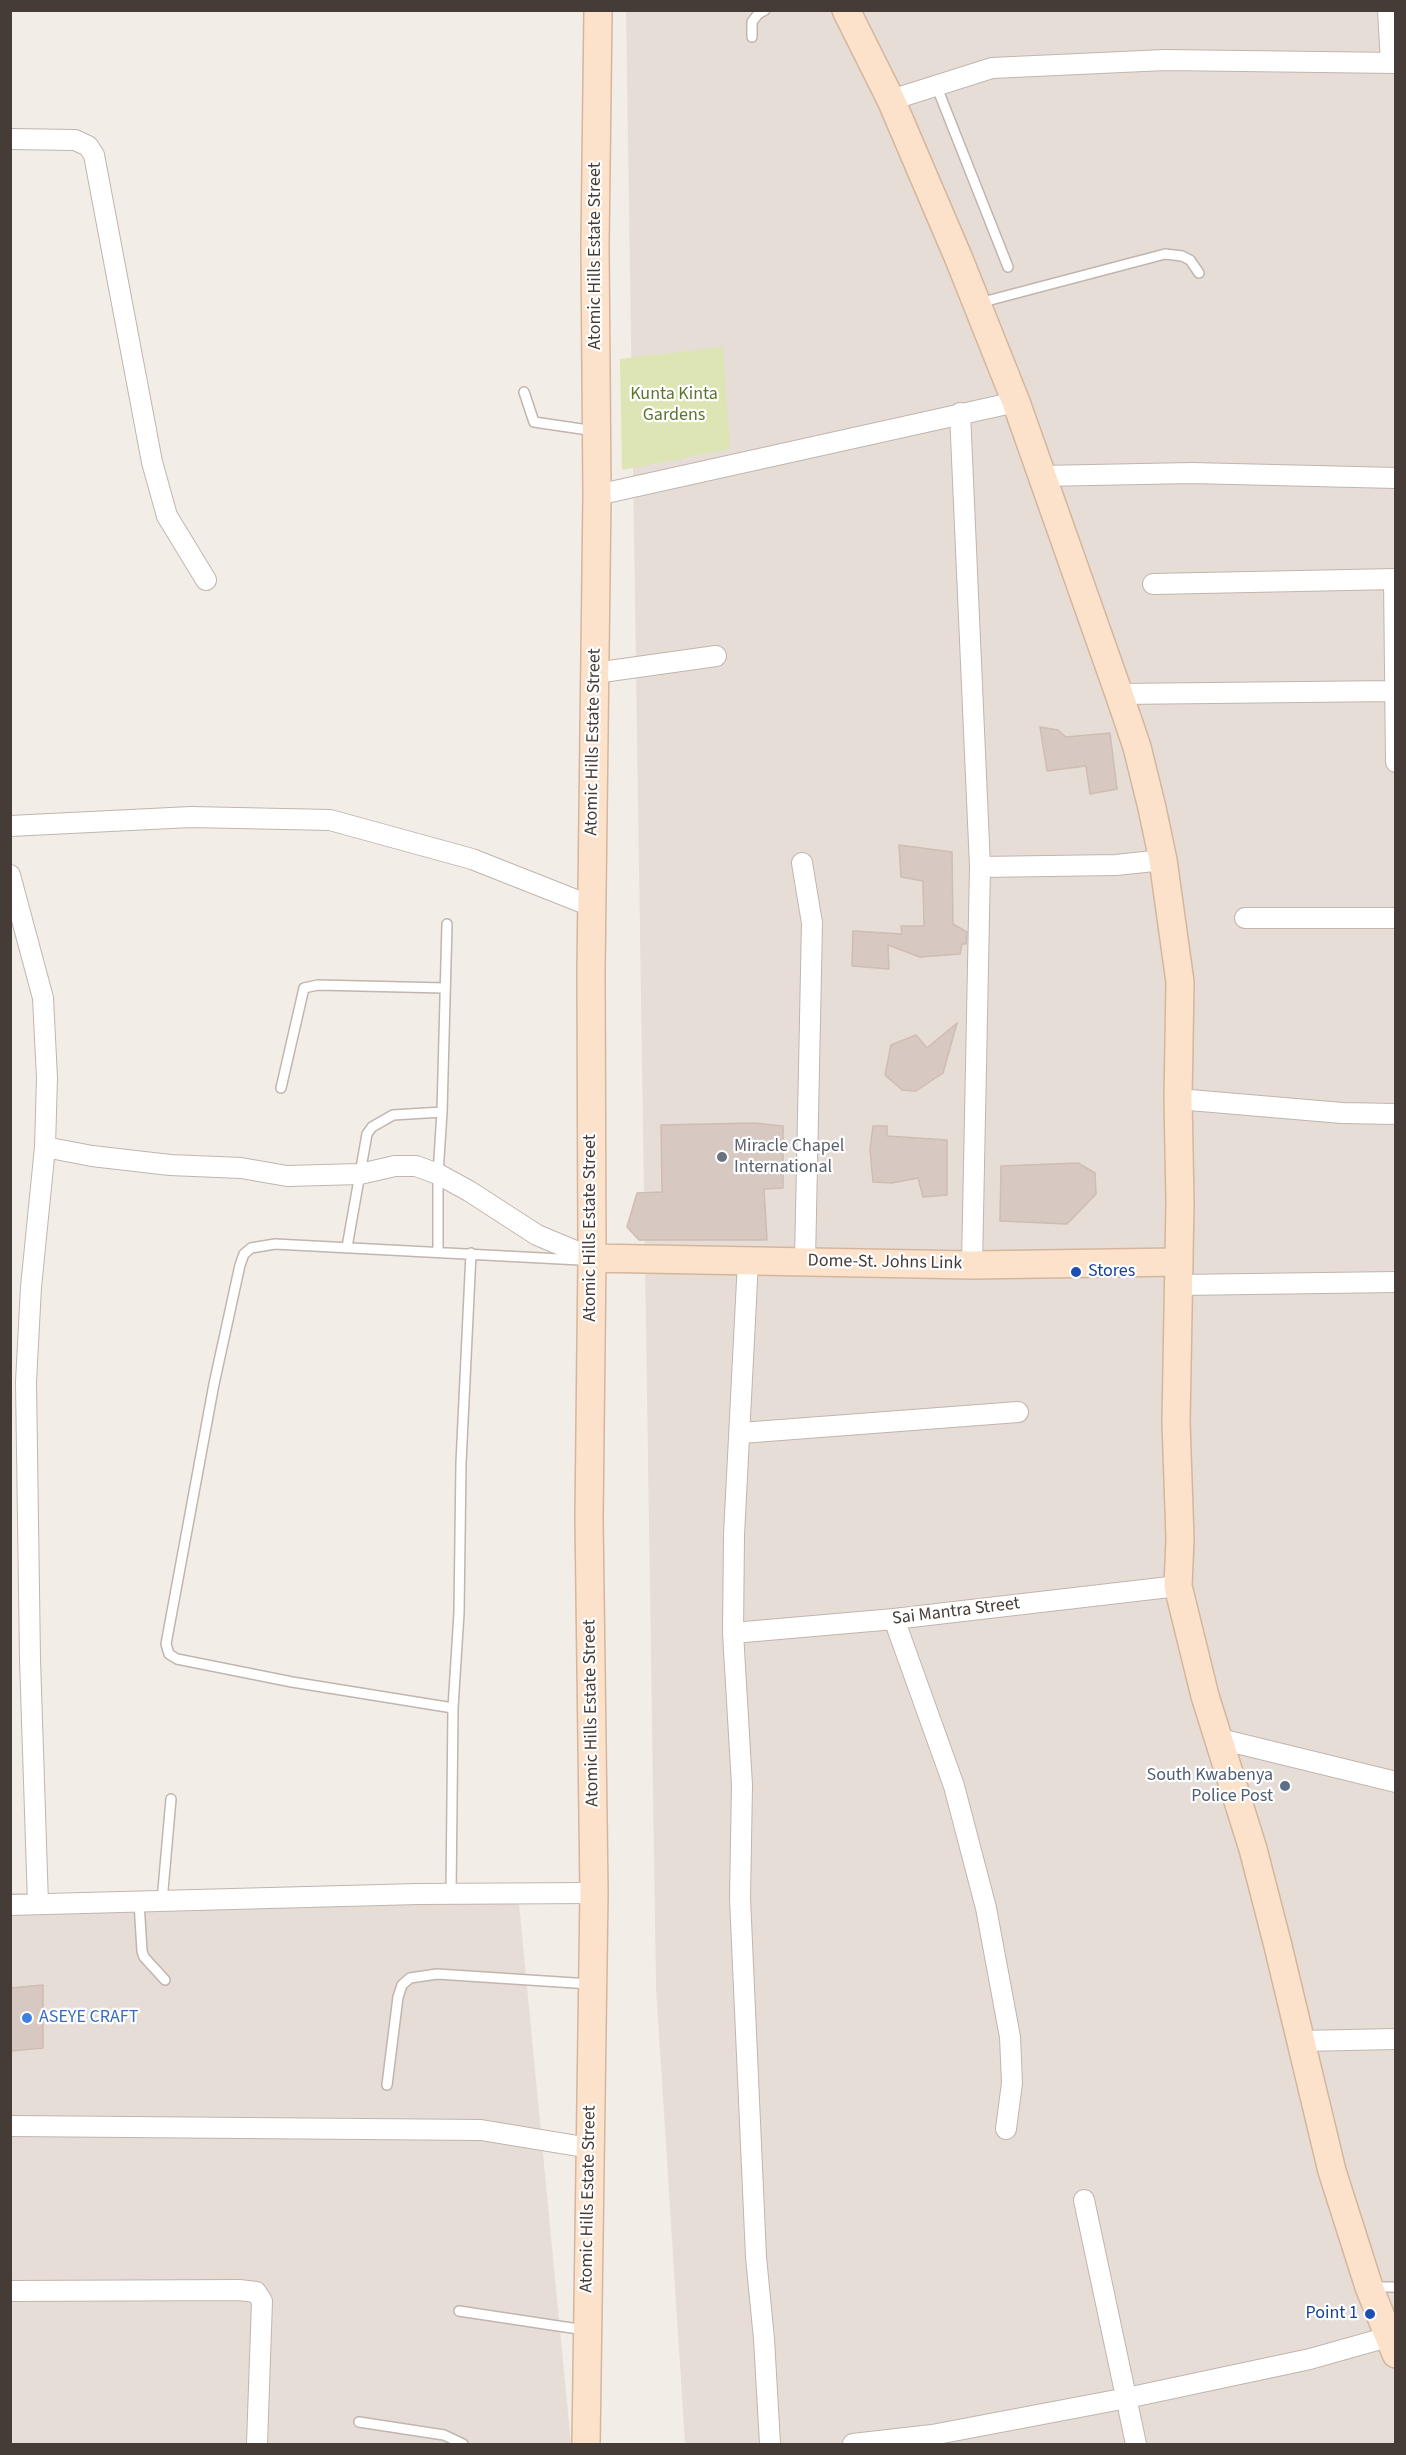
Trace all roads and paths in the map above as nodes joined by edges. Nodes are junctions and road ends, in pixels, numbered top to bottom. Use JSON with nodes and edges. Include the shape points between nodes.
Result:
{"nodes":[{"id":1,"x":598,"y":10,"type":"edge"},
{"id":2,"x":765,"y":10,"type":"edge"},
{"id":3,"x":846,"y":10,"type":"edge"},
{"id":4,"x":1388,"y":10,"type":"edge"},
{"id":5,"x":752,"y":37,"type":"dead end"},
{"id":6,"x":1393,"y":63,"type":"edge"},
{"id":7,"x":936,"y":85,"type":"junction"},
{"id":8,"x":891,"y":100,"type":"junction"},
{"id":9,"x":10,"y":139,"type":"edge"},
{"id":10,"x":1008,"y":267,"type":"dead end"},
{"id":11,"x":1199,"y":273,"type":"dead end"},
{"id":12,"x":977,"y":304,"type":"junction"},
{"id":13,"x":524,"y":392,"type":"dead end"},
{"id":14,"x":1016,"y":402,"type":"junction"},
{"id":15,"x":960,"y":413,"type":"junction"},
{"id":16,"x":597,"y":431,"type":"junction"},
{"id":17,"x":1041,"y":476,"type":"junction"},
{"id":18,"x":1395,"y":478,"type":"edge"},
{"id":19,"x":597,"y":495,"type":"junction"},
{"id":20,"x":1395,"y":579,"type":"edge"},
{"id":21,"x":206,"y":580,"type":"dead end"},
{"id":22,"x":1153,"y":584,"type":"dead end"},
{"id":23,"x":716,"y":656,"type":"dead end"},
{"id":24,"x":595,"y":674,"type":"junction"},
{"id":25,"x":1394,"y":691,"type":"edge"},
{"id":26,"x":1119,"y":694,"type":"junction"},
{"id":27,"x":1395,"y":762,"type":"edge"},
{"id":28,"x":10,"y":826,"type":"edge"},
{"id":29,"x":1163,"y":860,"type":"junction"},
{"id":30,"x":802,"y":863,"type":"dead end"},
{"id":31,"x":980,"y":867,"type":"junction"},
{"id":32,"x":10,"y":875,"type":"edge"},
{"id":33,"x":591,"y":906,"type":"junction"},
{"id":34,"x":1245,"y":918,"type":"dead end"},
{"id":35,"x":1395,"y":918,"type":"edge"},
{"id":36,"x":447,"y":924,"type":"dead end"},
{"id":37,"x":446,"y":988,"type":"junction"},
{"id":38,"x":282,"y":1088,"type":"dead end"},
{"id":39,"x":1178,"y":1099,"type":"junction"},
{"id":40,"x":442,"y":1112,"type":"junction"},
{"id":41,"x":1395,"y":1114,"type":"edge"},
{"id":42,"x":45,"y":1147,"type":"junction"},
{"id":43,"x":360,"y":1174,"type":"junction"},
{"id":44,"x":438,"y":1174,"type":"junction"},
{"id":45,"x":347,"y":1247,"type":"junction"},
{"id":46,"x":438,"y":1251,"type":"junction"},
{"id":47,"x":471,"y":1253,"type":"junction"},
{"id":48,"x":592,"y":1259,"type":"junction"},
{"id":49,"x":748,"y":1261,"type":"junction"},
{"id":50,"x":806,"y":1261,"type":"junction"},
{"id":51,"x":972,"y":1265,"type":"junction"},
{"id":52,"x":1179,"y":1274,"type":"junction"},
{"id":53,"x":1395,"y":1282,"type":"edge"},
{"id":54,"x":1018,"y":1412,"type":"dead end"},
{"id":55,"x":741,"y":1433,"type":"junction"},
{"id":56,"x":1178,"y":1586,"type":"junction"},
{"id":57,"x":894,"y":1619,"type":"junction"},
{"id":58,"x":733,"y":1633,"type":"junction"},
{"id":59,"x":453,"y":1708,"type":"junction"},
{"id":60,"x":1220,"y":1739,"type":"junction"},
{"id":61,"x":1395,"y":1782,"type":"edge"},
{"id":62,"x":171,"y":1800,"type":"dead end"},
{"id":63,"x":594,"y":1893,"type":"junction"},
{"id":64,"x":451,"y":1894,"type":"junction"},
{"id":65,"x":162,"y":1901,"type":"junction"},
{"id":66,"x":139,"y":1902,"type":"junction"},
{"id":67,"x":38,"y":1904,"type":"junction"},
{"id":68,"x":10,"y":1905,"type":"edge"},
{"id":69,"x":165,"y":1980,"type":"dead end"},
{"id":70,"x":592,"y":1984,"type":"junction"},
{"id":71,"x":1395,"y":2038,"type":"edge"},
{"id":72,"x":1301,"y":2041,"type":"junction"},
{"id":73,"x":387,"y":2085,"type":"dead end"},
{"id":74,"x":10,"y":2126,"type":"edge"},
{"id":75,"x":1006,"y":2129,"type":"dead end"},
{"id":76,"x":590,"y":2148,"type":"junction"},
{"id":77,"x":1084,"y":2200,"type":"dead end"},
{"id":78,"x":1369,"y":2287,"type":"junction"},
{"id":79,"x":1395,"y":2287,"type":"edge"},
{"id":80,"x":10,"y":2292,"type":"edge"},
{"id":81,"x":459,"y":2311,"type":"dead end"},
{"id":82,"x":587,"y":2330,"type":"junction"},
{"id":83,"x":1392,"y":2345,"type":"edge"},
{"id":84,"x":1127,"y":2398,"type":"junction"},
{"id":85,"x":359,"y":2422,"type":"dead end"},
{"id":86,"x":257,"y":2445,"type":"edge"},
{"id":87,"x":463,"y":2445,"type":"edge"},
{"id":88,"x":586,"y":2445,"type":"edge"},
{"id":89,"x":770,"y":2445,"type":"edge"},
{"id":90,"x":854,"y":2445,"type":"edge"},
{"id":91,"x":1136,"y":2445,"type":"edge"}],
"edges":[{"from":1,"to":16,"type":"main road","name":"Atomic Hills Estate Street"},
{"from":2,"to":5,"type":"lane","via":[[752,22]]},
{"from":3,"to":8,"type":"main road"},
{"from":4,"to":6,"type":"street"},
{"from":6,"to":7,"type":"street","via":[[1165,60],[992,68]]},
{"from":7,"to":8,"type":"street"},
{"from":7,"to":10,"type":"lane"},
{"from":8,"to":12,"type":"main road"},
{"from":9,"to":21,"type":"street","via":[[75,140],[94,154],[152,462],[167,516]]},
{"from":11,"to":12,"type":"lane","via":[[1190,260],[1165,254]]},
{"from":12,"to":14,"type":"main road"},
{"from":13,"to":16,"type":"lane","via":[[534,422]]},
{"from":14,"to":15,"type":"street"},
{"from":14,"to":17,"type":"main road"},
{"from":15,"to":19,"type":"street"},
{"from":15,"to":31,"type":"street"},
{"from":16,"to":19,"type":"main road","name":"Atomic Hills Estate Street"},
{"from":17,"to":18,"type":"street","via":[[1192,473]]},
{"from":17,"to":26,"type":"main road"},
{"from":19,"to":24,"type":"main road","name":"Atomic Hills Estate Street"},
{"from":20,"to":22,"type":"street"},
{"from":20,"to":25,"type":"street"},
{"from":23,"to":24,"type":"street"},
{"from":24,"to":33,"type":"main road","name":"Atomic Hills Estate Street"},
{"from":25,"to":26,"type":"street"},
{"from":25,"to":27,"type":"street"},
{"from":26,"to":29,"type":"main road","via":[[1137,747]]},
{"from":28,"to":33,"type":"street","via":[[191,817],[330,820],[472,859]]},
{"from":29,"to":31,"type":"street","via":[[1116,865]]},
{"from":29,"to":39,"type":"main road","via":[[1179,982]]},
{"from":30,"to":50,"type":"street","via":[[812,923]]},
{"from":31,"to":51,"type":"street"},
{"from":32,"to":42,"type":"street","via":[[43,998]]},
{"from":33,"to":48,"type":"main road","name":"Atomic Hills Estate Street"},
{"from":34,"to":35,"type":"street"},
{"from":36,"to":37,"type":"lane"},
{"from":37,"to":38,"type":"lane","via":[[304,988]]},
{"from":37,"to":40,"type":"lane"},
{"from":39,"to":41,"type":"street"},
{"from":39,"to":52,"type":"main road"},
{"from":40,"to":43,"type":"lane","via":[[393,1115],[379,1122],[367,1134]]},
{"from":40,"to":44,"type":"lane"},
{"from":42,"to":43,"type":"street","via":[[92,1156],[241,1168],[287,1176]]},
{"from":42,"to":67,"type":"street","via":[[26,1382]]},
{"from":43,"to":44,"type":"street","via":[[394,1166],[416,1166]]},
{"from":43,"to":45,"type":"lane"},
{"from":44,"to":46,"type":"lane"},
{"from":44,"to":48,"type":"street","via":[[537,1235]]},
{"from":45,"to":46,"type":"lane"},
{"from":45,"to":59,"type":"lane","via":[[275,1244],[251,1248],[244,1254],[214,1384],[167,1649],[177,1659]]},
{"from":46,"to":47,"type":"lane"},
{"from":47,"to":48,"type":"lane"},
{"from":47,"to":59,"type":"lane"},
{"from":48,"to":49,"type":"main road","name":"Dome-St. Johns Link"},
{"from":48,"to":63,"type":"main road","name":"Atomic Hills Estate Street","via":[[589,1518]]},
{"from":49,"to":50,"type":"main road","name":"Dome-St. Johns Link"},
{"from":49,"to":55,"type":"street"},
{"from":50,"to":51,"type":"main road","name":"Dome-St. Johns Link"},
{"from":51,"to":52,"type":"main road","name":"Dome-St. Johns Link"},
{"from":52,"to":53,"type":"street"},
{"from":52,"to":56,"type":"main road"},
{"from":54,"to":55,"type":"street"},
{"from":55,"to":58,"type":"street"},
{"from":56,"to":57,"type":"street","name":"Sai Mantra Street"},
{"from":56,"to":60,"type":"main road","via":[[1205,1696]]},
{"from":57,"to":58,"type":"street","name":"Sai Mantra Street"},
{"from":57,"to":75,"type":"street","via":[[954,1786],[986,1908],[1010,2037],[1012,2083]]},
{"from":58,"to":89,"type":"street","via":[[742,1785],[740,1898],[756,2257]]},
{"from":59,"to":64,"type":"lane"},
{"from":60,"to":61,"type":"street"},
{"from":60,"to":72,"type":"main road"},
{"from":62,"to":65,"type":"lane"},
{"from":63,"to":64,"type":"street"},
{"from":63,"to":70,"type":"main road","name":"Atomic Hills Estate Street"},
{"from":64,"to":65,"type":"street"},
{"from":65,"to":66,"type":"street"},
{"from":66,"to":67,"type":"street"},
{"from":66,"to":69,"type":"lane","via":[[141,1951]]},
{"from":67,"to":68,"type":"street"},
{"from":70,"to":73,"type":"lane","via":[[437,1974],[410,1978],[402,1985],[398,1997]]},
{"from":70,"to":76,"type":"main road","name":"Atomic Hills Estate Street"},
{"from":71,"to":72,"type":"street"},
{"from":72,"to":78,"type":"main road","via":[[1332,2171]]},
{"from":74,"to":76,"type":"street","via":[[481,2130]]},
{"from":76,"to":82,"type":"main road","name":"Atomic Hills Estate Street"},
{"from":77,"to":84,"type":"street"},
{"from":78,"to":79,"type":"lane"},
{"from":78,"to":83,"type":"main road"},
{"from":80,"to":86,"type":"street","via":[[256,2292],[262,2301]]},
{"from":81,"to":82,"type":"lane"},
{"from":82,"to":88,"type":"main road","name":"Atomic Hills Estate Street"},
{"from":83,"to":84,"type":"street"},
{"from":84,"to":90,"type":"street","via":[[932,2435]]},
{"from":84,"to":91,"type":"street"},
{"from":85,"to":87,"type":"lane","via":[[444,2435]]}]}
